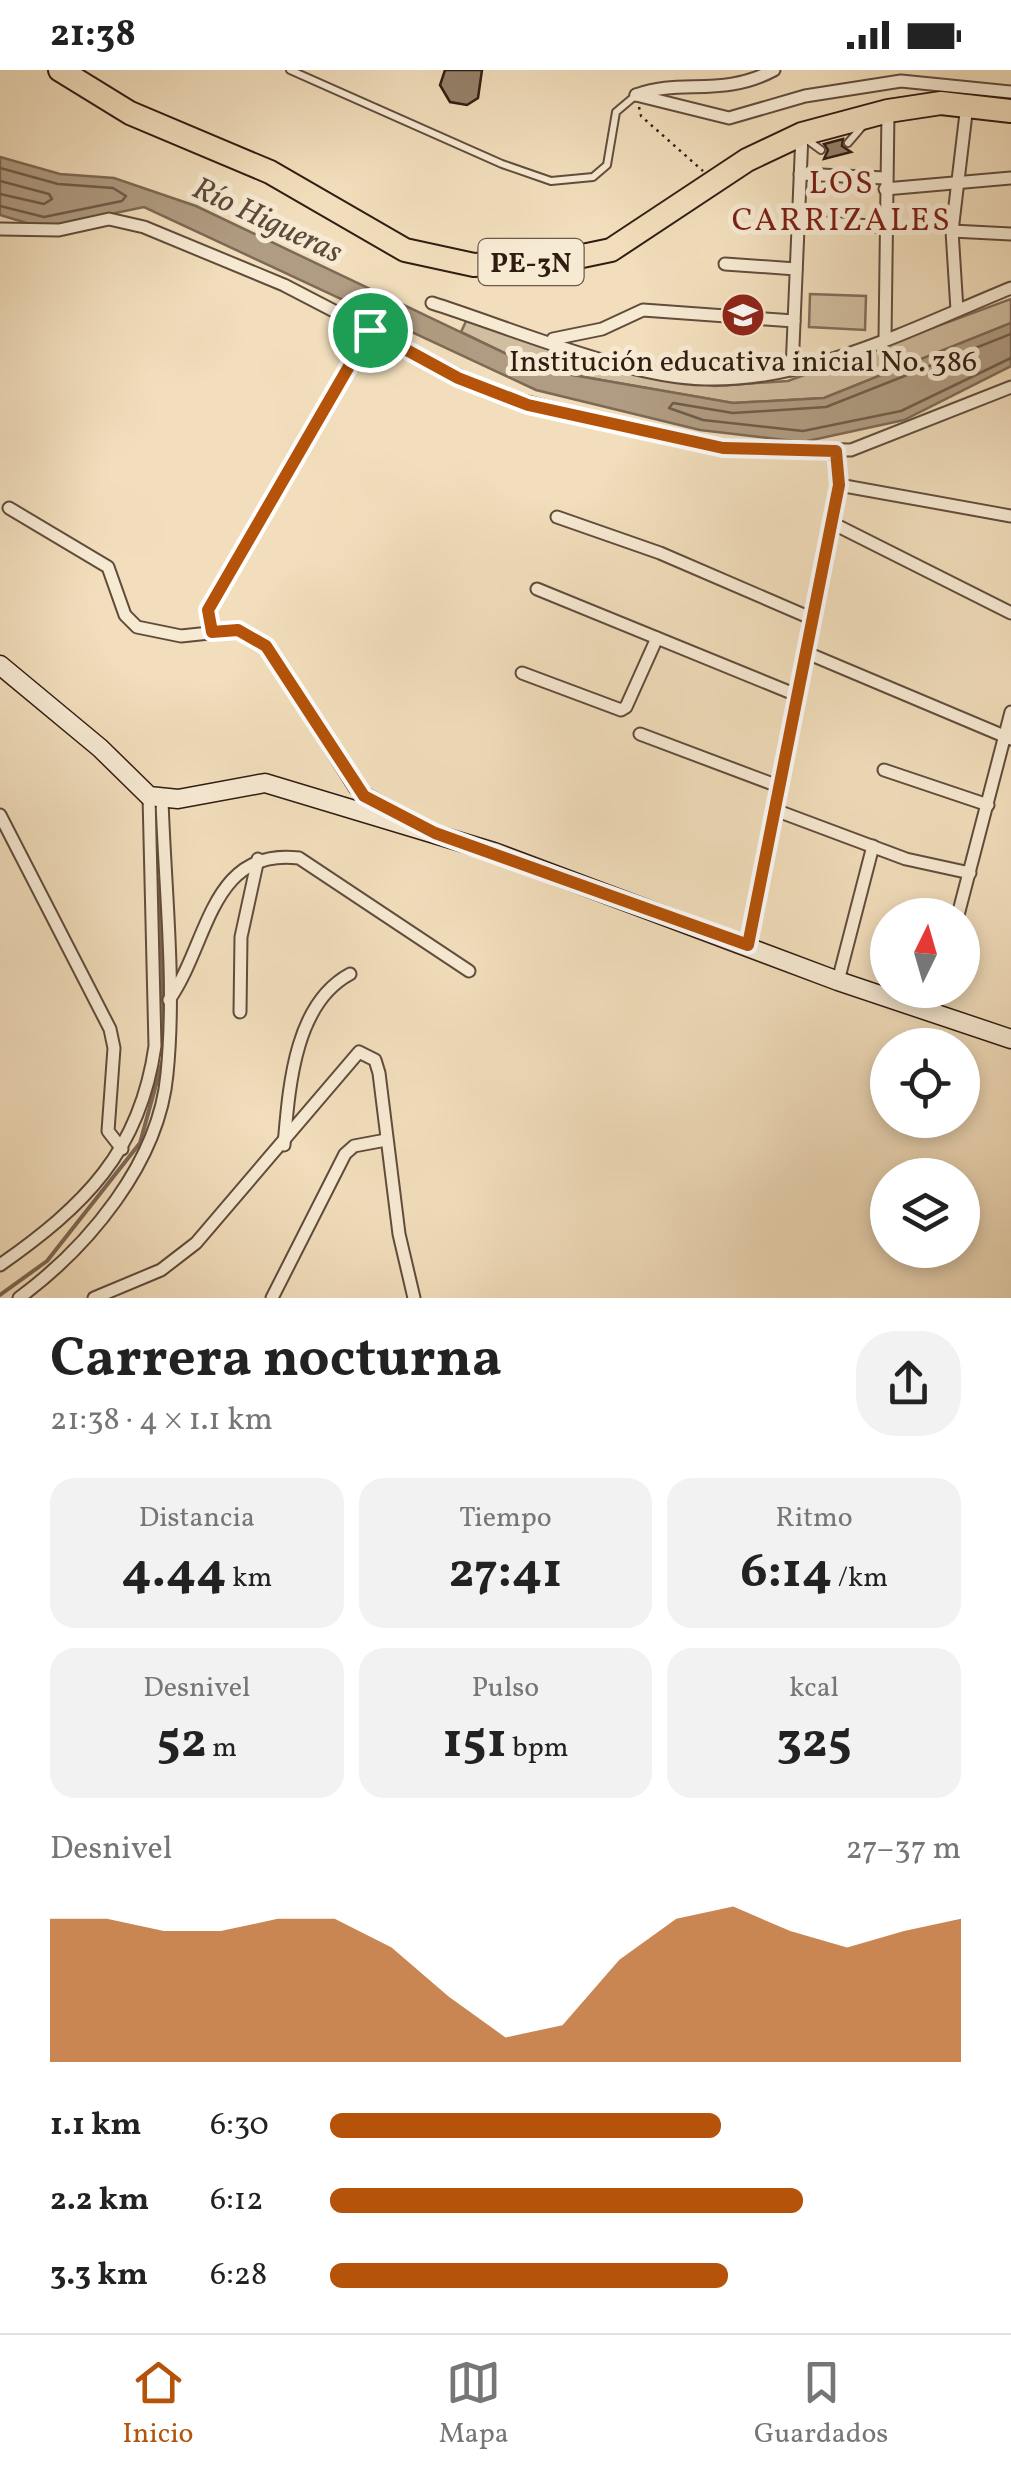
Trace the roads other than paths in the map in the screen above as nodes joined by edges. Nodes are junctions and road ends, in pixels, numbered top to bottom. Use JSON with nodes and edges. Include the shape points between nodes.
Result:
{"nodes":[{"id":1,"x":60,"y":70,"type":"edge"},
{"id":2,"x":290,"y":70,"type":"edge"},
{"id":3,"x":774,"y":70,"type":"edge"},
{"id":4,"x":1011,"y":92,"type":"edge"},
{"id":5,"x":636,"y":95,"type":"junction"},
{"id":6,"x":967,"y":102,"type":"junction"},
{"id":7,"x":1011,"y":111,"type":"edge"},
{"id":8,"x":878,"y":114,"type":"junction"},
{"id":9,"x":802,"y":134,"type":"junction"},
{"id":10,"x":848,"y":143,"type":"dead end"},
{"id":11,"x":821,"y":150,"type":"dead end"},
{"id":12,"x":800,"y":174,"type":"junction"},
{"id":13,"x":1011,"y":178,"type":"edge"},
{"id":14,"x":885,"y":183,"type":"junction"},
{"id":15,"x":954,"y":186,"type":"junction"},
{"id":16,"x":798,"y":221,"type":"junction"},
{"id":17,"x":884,"y":227,"type":"junction"},
{"id":18,"x":0,"y":229,"type":"edge"},
{"id":19,"x":952,"y":231,"type":"junction"},
{"id":20,"x":1011,"y":234,"type":"edge"},
{"id":21,"x":725,"y":264,"type":"dead end"},
{"id":22,"x":796,"y":269,"type":"junction"},
{"id":23,"x":1011,"y":288,"type":"edge"},
{"id":24,"x":432,"y":303,"type":"dead end"},
{"id":25,"x":957,"y":310,"type":"junction"},
{"id":26,"x":794,"y":321,"type":"junction"},
{"id":27,"x":602,"y":329,"type":"junction"},
{"id":28,"x":370,"y":330,"type":"junction"},
{"id":29,"x":885,"y":339,"type":"junction"},
{"id":30,"x":548,"y":340,"type":"junction"},
{"id":31,"x":599,"y":356,"type":"junction"},
{"id":32,"x":792,"y":370,"type":"junction"},
{"id":33,"x":1011,"y":387,"type":"edge"},
{"id":34,"x":836,"y":451,"type":"junction"},
{"id":35,"x":839,"y":485,"type":"junction"},
{"id":36,"x":9,"y":508,"type":"dead end"},
{"id":37,"x":1011,"y":516,"type":"edge"},
{"id":38,"x":557,"y":517,"type":"dead end"},
{"id":39,"x":832,"y":524,"type":"junction"},
{"id":40,"x":537,"y":589,"type":"dead end"},
{"id":41,"x":1011,"y":613,"type":"edge"},
{"id":42,"x":813,"y":619,"type":"junction"},
{"id":43,"x":212,"y":632,"type":"junction"},
{"id":44,"x":657,"y":638,"type":"junction"},
{"id":45,"x":808,"y":652,"type":"junction"},
{"id":46,"x":0,"y":665,"type":"edge"},
{"id":47,"x":522,"y":673,"type":"dead end"},
{"id":48,"x":799,"y":696,"type":"junction"},
{"id":49,"x":1011,"y":712,"type":"edge"},
{"id":50,"x":640,"y":734,"type":"dead end"},
{"id":51,"x":1008,"y":738,"type":"edge"},
{"id":52,"x":884,"y":770,"type":"dead end"},
{"id":53,"x":778,"y":786,"type":"junction"},
{"id":54,"x":156,"y":798,"type":"junction"},
{"id":55,"x":988,"y":805,"type":"junction"},
{"id":56,"x":776,"y":810,"type":"junction"},
{"id":57,"x":0,"y":814,"type":"edge"},
{"id":58,"x":435,"y":833,"type":"junction"},
{"id":59,"x":872,"y":846,"type":"junction"},
{"id":60,"x":258,"y":859,"type":"junction"},
{"id":61,"x":970,"y":873,"type":"junction"},
{"id":62,"x":963,"y":898,"type":"edge"},
{"id":63,"x":748,"y":945,"type":"junction"},
{"id":64,"x":468,"y":972,"type":"dead end"},
{"id":65,"x":350,"y":974,"type":"dead end"},
{"id":66,"x":838,"y":981,"type":"junction"},
{"id":67,"x":169,"y":1000,"type":"junction"},
{"id":68,"x":930,"y":1010,"type":"joint"},
{"id":69,"x":240,"y":1012,"type":"dead end"},
{"id":70,"x":1010,"y":1037,"type":"edge"},
{"id":71,"x":386,"y":1140,"type":"junction"},
{"id":72,"x":284,"y":1145,"type":"junction"},
{"id":73,"x":122,"y":1148,"type":"junction"},
{"id":74,"x":0,"y":1266,"type":"edge"},
{"id":75,"x":19,"y":1298,"type":"edge"},
{"id":76,"x":94,"y":1298,"type":"edge"},
{"id":77,"x":272,"y":1298,"type":"edge"},
{"id":78,"x":414,"y":1298,"type":"edge"}],
"edges":[{"from":1,"to":9,"type":"highway","number":"PE-3N","via":[[130,113],[270,172],[405,250],[474,265],[610,250]]},
{"from":2,"to":5,"type":"lane","via":[[551,181],[593,178],[607,165],[616,112]]},
{"from":3,"to":5,"type":"street","via":[[718,89]]},
{"from":4,"to":5,"type":"street","via":[[900,81],[805,96],[729,118]]},
{"from":6,"to":7,"type":"highway","number":"PE-3N"},
{"from":6,"to":8,"type":"highway","number":"PE-3N"},
{"from":6,"to":15,"type":"street"},
{"from":8,"to":9,"type":"highway","number":"PE-3N"},
{"from":8,"to":10,"type":"lane"},
{"from":8,"to":14,"type":"street"},
{"from":9,"to":11,"type":"lane"},
{"from":9,"to":12,"type":"street"},
{"from":12,"to":14,"type":"street"},
{"from":12,"to":16,"type":"street"},
{"from":13,"to":15,"type":"street"},
{"from":14,"to":15,"type":"street"},
{"from":14,"to":17,"type":"street"},
{"from":15,"to":19,"type":"street"},
{"from":16,"to":17,"type":"street"},
{"from":16,"to":22,"type":"street"},
{"from":17,"to":29,"type":"street"},
{"from":18,"to":28,"type":"street","via":[[60,230],[109,219],[144,226]]},
{"from":19,"to":20,"type":"street"},
{"from":19,"to":25,"type":"street"},
{"from":21,"to":22,"type":"street"},
{"from":22,"to":26,"type":"street"},
{"from":23,"to":25,"type":"street"},
{"from":24,"to":30,"type":"street"},
{"from":25,"to":29,"type":"street"},
{"from":26,"to":27,"type":"street","via":[[643,310]]},
{"from":26,"to":32,"type":"street"},
{"from":27,"to":30,"type":"street"},
{"from":27,"to":31,"type":"street"},
{"from":28,"to":34,"type":"street","via":[[458,378],[528,405],[723,448]]},
{"from":28,"to":43,"type":"street","via":[[208,610]]},
{"from":29,"to":32,"type":"street"},
{"from":30,"to":31,"type":"street"},
{"from":31,"to":32,"type":"street","via":[[704,379]]},
{"from":33,"to":34,"type":"street","via":[[872,445]]},
{"from":34,"to":35,"type":"street"},
{"from":35,"to":37,"type":"street"},
{"from":35,"to":39,"type":"street"},
{"from":36,"to":43,"type":"street","via":[[108,568],[125,615],[137,628],[181,636]]},
{"from":38,"to":42,"type":"street"},
{"from":39,"to":41,"type":"street"},
{"from":39,"to":42,"type":"street"},
{"from":40,"to":44,"type":"street"},
{"from":42,"to":45,"type":"street"},
{"from":43,"to":58,"type":"street","via":[[238,630],[266,646],[355,788]]},
{"from":44,"to":47,"type":"street","via":[[621,710]]},
{"from":44,"to":48,"type":"street"},
{"from":45,"to":48,"type":"street"},
{"from":45,"to":51,"type":"street"},
{"from":46,"to":54,"type":"street"},
{"from":48,"to":53,"type":"street"},
{"from":49,"to":51,"type":"street"},
{"from":50,"to":53,"type":"street"},
{"from":51,"to":55,"type":"street"},
{"from":52,"to":55,"type":"street"},
{"from":53,"to":56,"type":"street"},
{"from":54,"to":58,"type":"street","via":[[265,783]]},
{"from":54,"to":67,"type":"street"},
{"from":54,"to":73,"type":"street","via":[[155,1046],[150,1085]]},
{"from":55,"to":61,"type":"street"},
{"from":56,"to":59,"type":"street"},
{"from":56,"to":63,"type":"street"},
{"from":57,"to":73,"type":"street","via":[[110,1029],[108,1132]]},
{"from":58,"to":63,"type":"street"},
{"from":59,"to":61,"type":"street"},
{"from":59,"to":66,"type":"street"},
{"from":60,"to":64,"type":"street","via":[[299,858]]},
{"from":60,"to":67,"type":"street","via":[[222,890]]},
{"from":60,"to":69,"type":"street","via":[[241,937]]},
{"from":61,"to":62,"type":"street"},
{"from":63,"to":66,"type":"street"},
{"from":65,"to":72,"type":"street","via":[[318,1001],[294,1064]]},
{"from":66,"to":68,"type":"street"},
{"from":67,"to":75,"type":"street","via":[[167,1075],[134,1166],[113,1206]]},
{"from":68,"to":70,"type":"street"},
{"from":71,"to":72,"type":"street","via":[[379,1073],[375,1060],[359,1052]]},
{"from":71,"to":77,"type":"street","via":[[345,1154]]},
{"from":71,"to":78,"type":"street"},
{"from":72,"to":76,"type":"street","via":[[196,1243],[161,1270]]},
{"from":73,"to":74,"type":"street","via":[[52,1229]]}]}
